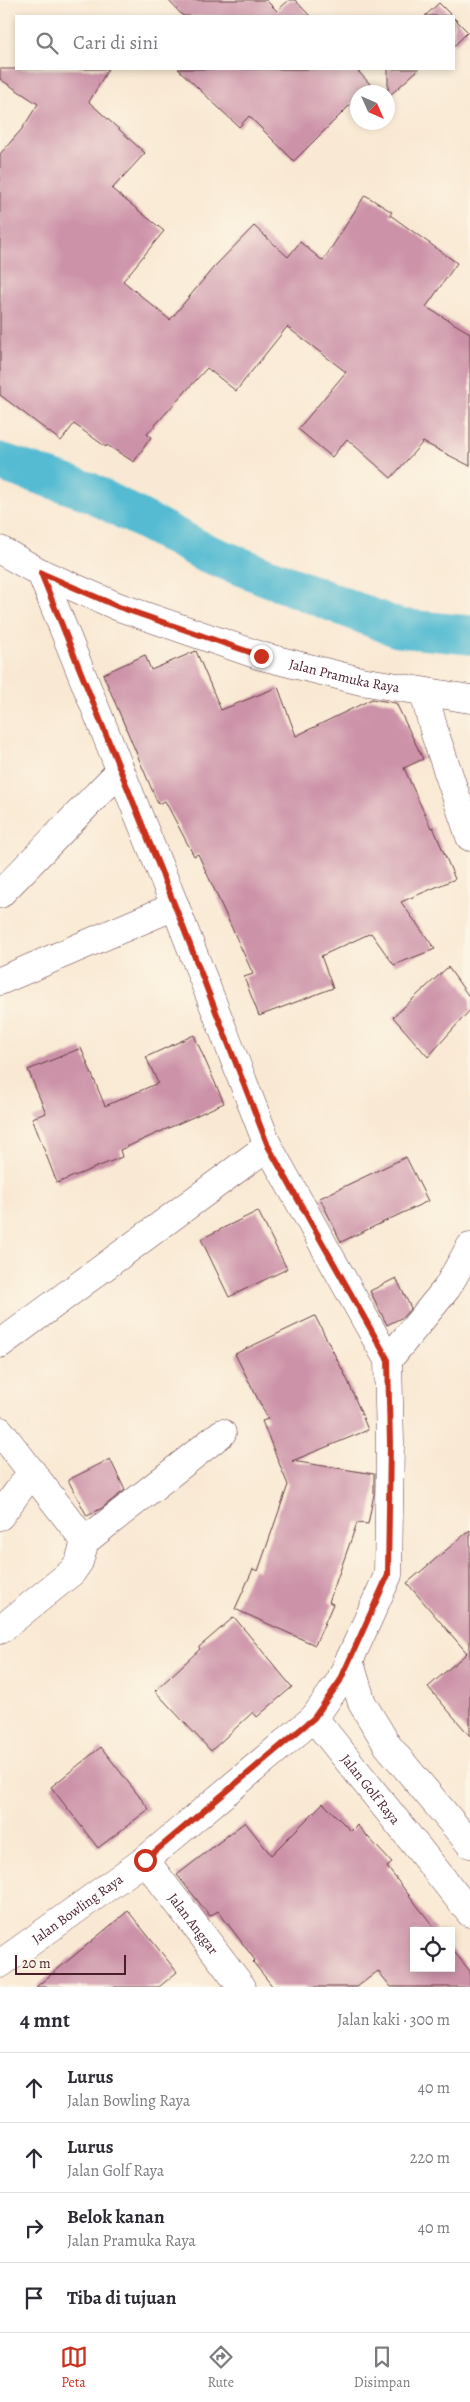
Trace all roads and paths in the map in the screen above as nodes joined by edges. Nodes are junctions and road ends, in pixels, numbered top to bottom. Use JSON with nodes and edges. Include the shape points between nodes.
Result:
{"nodes":[{"id":1,"x":0,"y":550,"type":"edge"},
{"id":2,"x":41,"y":573,"type":"junction"},
{"id":3,"x":424,"y":693,"type":"junction"},
{"id":4,"x":470,"y":699,"type":"edge"},
{"id":5,"x":120,"y":770,"type":"junction"},
{"id":6,"x":470,"y":837,"type":"edge"},
{"id":7,"x":0,"y":894,"type":"edge"},
{"id":8,"x":175,"y":906,"type":"junction"},
{"id":9,"x":0,"y":981,"type":"edge"},
{"id":10,"x":268,"y":1146,"type":"junction"},
{"id":11,"x":470,"y":1247,"type":"edge"},
{"id":12,"x":0,"y":1344,"type":"edge"},
{"id":13,"x":388,"y":1360,"type":"junction"},
{"id":14,"x":0,"y":1431,"type":"edge"},
{"id":15,"x":222,"y":1434,"type":"dead end"},
{"id":16,"x":32,"y":1472,"type":"junction"},
{"id":17,"x":0,"y":1516,"type":"edge"},
{"id":18,"x":85,"y":1542,"type":"junction"},
{"id":19,"x":0,"y":1630,"type":"edge"},
{"id":20,"x":349,"y":1660,"type":"junction"},
{"id":21,"x":314,"y":1718,"type":"junction"},
{"id":22,"x":470,"y":1844,"type":"edge"},
{"id":23,"x":145,"y":1860,"type":"junction"},
{"id":24,"x":470,"y":1913,"type":"edge"},
{"id":25,"x":0,"y":1964,"type":"edge"},
{"id":26,"x":242,"y":1987,"type":"edge"}],
"edges":[{"from":1,"to":2,"type":"street","name":"Jalan Pramuka Raya"},
{"from":2,"to":3,"type":"street","name":"Jalan Pramuka Raya","via":[[119,607],[261,656]]},
{"from":2,"to":5,"type":"street"},
{"from":3,"to":4,"type":"street","name":"Jalan Pramuka Raya"},
{"from":3,"to":6,"type":"street"},
{"from":5,"to":7,"type":"street"},
{"from":5,"to":8,"type":"street"},
{"from":8,"to":9,"type":"street"},
{"from":8,"to":10,"type":"street"},
{"from":10,"to":12,"type":"street"},
{"from":10,"to":13,"type":"street"},
{"from":11,"to":13,"type":"street","via":[[447,1288]]},
{"from":13,"to":20,"type":"street","via":[[388,1575]]},
{"from":14,"to":16,"type":"street"},
{"from":15,"to":18,"type":"street"},
{"from":16,"to":17,"type":"street"},
{"from":16,"to":18,"type":"street"},
{"from":18,"to":19,"type":"street","via":[[72,1572]]},
{"from":20,"to":21,"type":"street","via":[[340,1681]]},
{"from":20,"to":22,"type":"street","via":[[362,1703],[388,1746]]},
{"from":21,"to":23,"type":"street","name":"Jalan Bowling Raya"},
{"from":21,"to":24,"type":"street","name":"Jalan Golf Raya"},
{"from":23,"to":25,"type":"street","name":"Jalan Bowling Raya"},
{"from":23,"to":26,"type":"street","name":"Jalan Anggar"}]}
